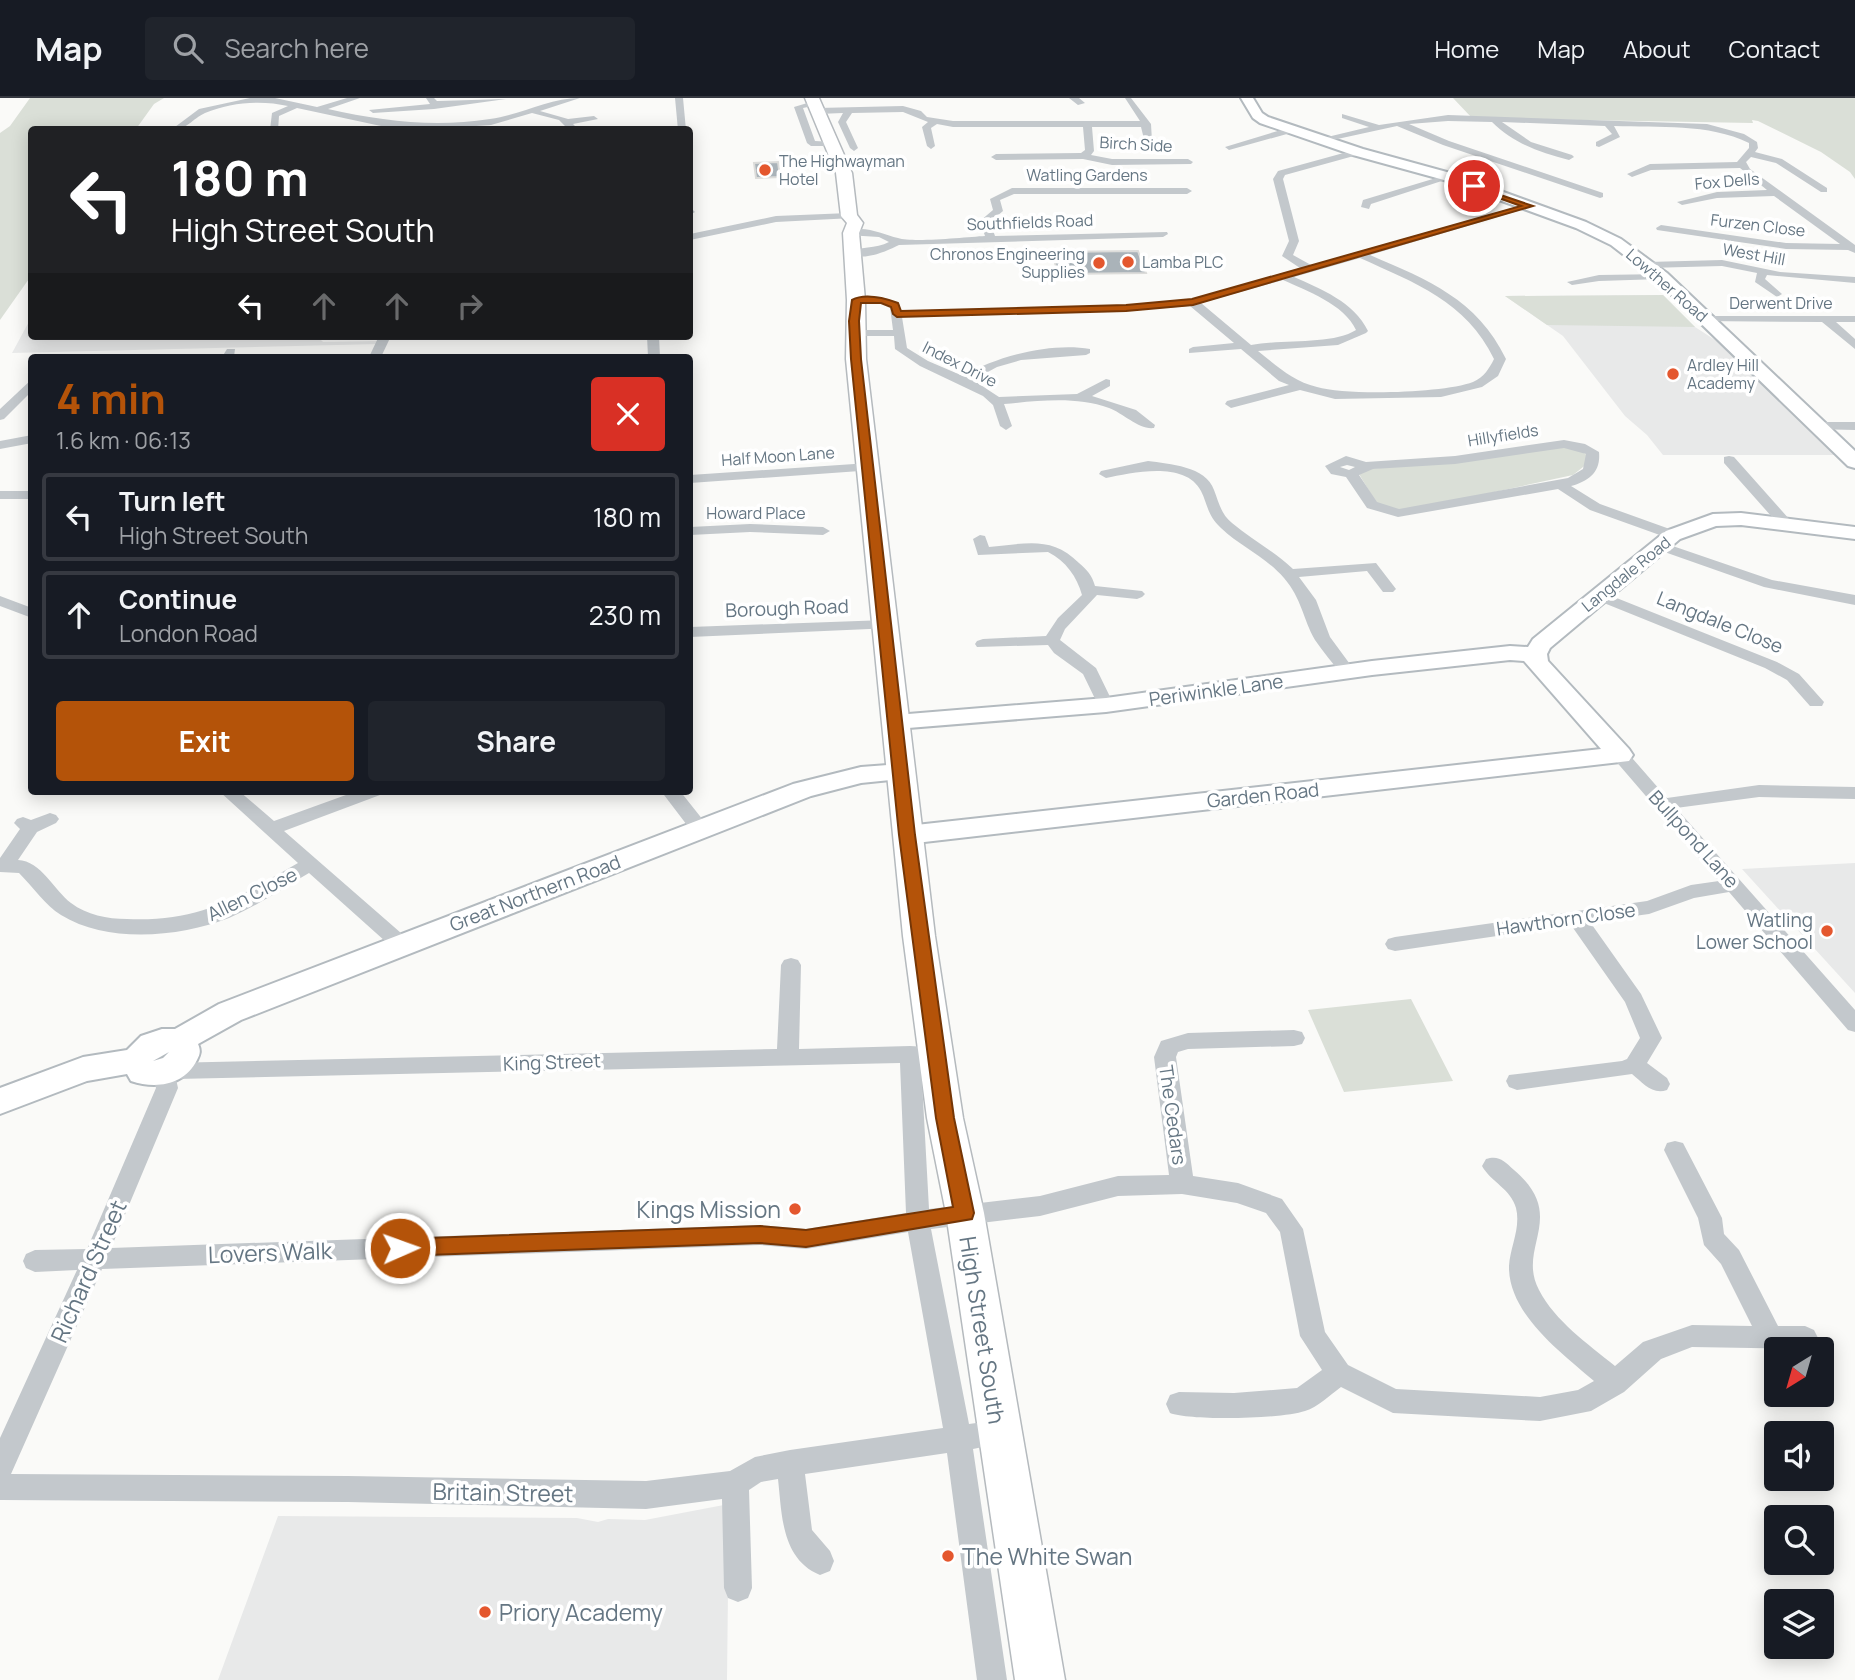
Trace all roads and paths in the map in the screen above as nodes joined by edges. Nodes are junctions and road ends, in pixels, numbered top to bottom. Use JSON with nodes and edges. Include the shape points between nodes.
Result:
{"nodes":[{"id":1,"x":262,"y":98,"type":"edge"},
{"id":2,"x":356,"y":98,"type":"edge"},
{"id":3,"x":576,"y":98,"type":"edge"},
{"id":4,"x":679,"y":98,"type":"edge"},
{"id":5,"x":910,"y":98,"type":"edge"},
{"id":6,"x":1043,"y":98,"type":"edge"},
{"id":7,"x":1055,"y":98,"type":"edge"},
{"id":8,"x":1247,"y":98,"type":"edge"},
{"id":9,"x":502,"y":99,"type":"edge"},
{"id":10,"x":1128,"y":100,"type":"dead end"},
{"id":11,"x":433,"y":102,"type":"edge"},
{"id":12,"x":815,"y":104,"type":"edge"},
{"id":13,"x":296,"y":105,"type":"junction"},
{"id":14,"x":849,"y":105,"type":"junction"},
{"id":15,"x":318,"y":109,"type":"junction"},
{"id":16,"x":903,"y":109,"type":"junction"},
{"id":17,"x":373,"y":110,"type":"dead end"},
{"id":18,"x":534,"y":111,"type":"junction"},
{"id":19,"x":457,"y":113,"type":"dead end"},
{"id":20,"x":1345,"y":116,"type":"dead end"},
{"id":21,"x":594,"y":119,"type":"dead end"},
{"id":22,"x":1494,"y":119,"type":"junction"},
{"id":23,"x":568,"y":122,"type":"junction"},
{"id":24,"x":934,"y":122,"type":"junction"},
{"id":25,"x":1606,"y":122,"type":"junction"},
{"id":26,"x":1397,"y":123,"type":"junction"},
{"id":27,"x":1087,"y":124,"type":"junction"},
{"id":28,"x":1147,"y":124,"type":"junction"},
{"id":29,"x":181,"y":126,"type":"edge"},
{"id":30,"x":274,"y":126,"type":"edge"},
{"id":31,"x":411,"y":126,"type":"edge"},
{"id":32,"x":451,"y":126,"type":"edge"},
{"id":33,"x":572,"y":126,"type":"edge"},
{"id":34,"x":682,"y":126,"type":"edge"},
{"id":35,"x":1379,"y":127,"type":"junction"},
{"id":36,"x":1291,"y":130,"type":"junction"},
{"id":37,"x":1148,"y":141,"type":"dead end"},
{"id":38,"x":1322,"y":141,"type":"junction"},
{"id":39,"x":1599,"y":144,"type":"dead end"},
{"id":40,"x":932,"y":146,"type":"dead end"},
{"id":41,"x":1229,"y":147,"type":"dead end"},
{"id":42,"x":1358,"y":152,"type":"junction"},
{"id":43,"x":1750,"y":154,"type":"junction"},
{"id":44,"x":853,"y":156,"type":"junction"},
{"id":45,"x":1083,"y":156,"type":"junction"},
{"id":46,"x":996,"y":157,"type":"dead end"},
{"id":47,"x":1569,"y":157,"type":"dead end"},
{"id":48,"x":1188,"y":162,"type":"dead end"},
{"id":49,"x":1741,"y":165,"type":"junction"},
{"id":50,"x":1632,"y":174,"type":"dead end"},
{"id":51,"x":1449,"y":177,"type":"junction"},
{"id":52,"x":1824,"y":190,"type":"dead end"},
{"id":53,"x":1187,"y":191,"type":"dead end"},
{"id":54,"x":1775,"y":193,"type":"junction"},
{"id":55,"x":1600,"y":195,"type":"dead end"},
{"id":56,"x":1361,"y":196,"type":"dead end"},
{"id":57,"x":1682,"y":202,"type":"dead end"},
{"id":58,"x":1529,"y":206,"type":"junction"},
{"id":59,"x":850,"y":224,"type":"junction"},
{"id":60,"x":1661,"y":228,"type":"dead end"},
{"id":61,"x":1163,"y":234,"type":"dead end"},
{"id":62,"x":693,"y":236,"type":"edge"},
{"id":63,"x":991,"y":240,"type":"junction"},
{"id":64,"x":897,"y":242,"type":"junction"},
{"id":65,"x":1853,"y":248,"type":"edge"},
{"id":66,"x":853,"y":253,"type":"junction"},
{"id":67,"x":1360,"y":254,"type":"junction"},
{"id":68,"x":1310,"y":269,"type":"junction"},
{"id":69,"x":1655,"y":270,"type":"junction"},
{"id":70,"x":1763,"y":272,"type":"junction"},
{"id":71,"x":1283,"y":276,"type":"junction"},
{"id":72,"x":1855,"y":280,"type":"edge"},
{"id":73,"x":1572,"y":282,"type":"dead end"},
{"id":74,"x":1777,"y":294,"type":"dead end"},
{"id":75,"x":856,"y":300,"type":"junction"},
{"id":76,"x":1193,"y":302,"type":"junction"},
{"id":77,"x":897,"y":314,"type":"junction"},
{"id":78,"x":1706,"y":318,"type":"junction"},
{"id":79,"x":1824,"y":318,"type":"junction"},
{"id":80,"x":1855,"y":319,"type":"edge"},
{"id":81,"x":897,"y":333,"type":"junction"},
{"id":82,"x":854,"y":334,"type":"junction"},
{"id":83,"x":1855,"y":345,"type":"edge"},
{"id":84,"x":1246,"y":347,"type":"junction"},
{"id":85,"x":1086,"y":351,"type":"dead end"},
{"id":86,"x":1193,"y":351,"type":"dead end"},
{"id":87,"x":962,"y":381,"type":"junction"},
{"id":88,"x":1106,"y":383,"type":"dead end"},
{"id":89,"x":1300,"y":386,"type":"junction"},
{"id":90,"x":28,"y":387,"type":"edge"},
{"id":91,"x":1082,"y":396,"type":"junction"},
{"id":92,"x":997,"y":401,"type":"junction"},
{"id":93,"x":1231,"y":404,"type":"dead end"},
{"id":94,"x":0,"y":416,"type":"edge"},
{"id":95,"x":1149,"y":425,"type":"dead end"},
{"id":96,"x":1006,"y":426,"type":"dead end"},
{"id":97,"x":1817,"y":426,"type":"junction"},
{"id":98,"x":1855,"y":426,"type":"edge"},
{"id":99,"x":28,"y":440,"type":"edge"},
{"id":100,"x":0,"y":445,"type":"edge"},
{"id":101,"x":1729,"y":460,"type":"dead end"},
{"id":102,"x":1855,"y":462,"type":"edge"},
{"id":103,"x":1365,"y":466,"type":"junction"},
{"id":104,"x":869,"y":467,"type":"junction"},
{"id":105,"x":1107,"y":474,"type":"dead end"},
{"id":106,"x":1351,"y":474,"type":"junction"},
{"id":107,"x":693,"y":479,"type":"edge"},
{"id":108,"x":1560,"y":485,"type":"junction"},
{"id":109,"x":0,"y":495,"type":"edge"},
{"id":110,"x":28,"y":495,"type":"edge"},
{"id":111,"x":1785,"y":523,"type":"junction"},
{"id":112,"x":1226,"y":525,"type":"junction"},
{"id":113,"x":1210,"y":528,"type":"dead end"},
{"id":114,"x":693,"y":531,"type":"edge"},
{"id":115,"x":823,"y":531,"type":"dead end"},
{"id":116,"x":1855,"y":533,"type":"edge"},
{"id":117,"x":980,"y":539,"type":"dead end"},
{"id":118,"x":1667,"y":541,"type":"junction"},
{"id":119,"x":1289,"y":574,"type":"junction"},
{"id":120,"x":1388,"y":589,"type":"dead end"},
{"id":121,"x":1090,"y":590,"type":"junction"},
{"id":122,"x":1137,"y":594,"type":"dead end"},
{"id":123,"x":1599,"y":596,"type":"junction"},
{"id":124,"x":1855,"y":600,"type":"edge"},
{"id":125,"x":0,"y":601,"type":"edge"},
{"id":126,"x":28,"y":612,"type":"edge"},
{"id":127,"x":886,"y":625,"type":"junction"},
{"id":128,"x":693,"y":632,"type":"edge"},
{"id":129,"x":1052,"y":640,"type":"junction"},
{"id":130,"x":983,"y":644,"type":"dead end"},
{"id":131,"x":1535,"y":654,"type":"junction"},
{"id":132,"x":1347,"y":671,"type":"junction"},
{"id":133,"x":1816,"y":702,"type":"dead end"},
{"id":134,"x":1106,"y":705,"type":"junction"},
{"id":135,"x":896,"y":722,"type":"junction"},
{"id":136,"x":1620,"y":755,"type":"junction"},
{"id":137,"x":901,"y":772,"type":"junction"},
{"id":138,"x":1855,"y":793,"type":"edge"},
{"id":139,"x":233,"y":795,"type":"edge"},
{"id":140,"x":363,"y":795,"type":"edge"},
{"id":141,"x":673,"y":795,"type":"edge"},
{"id":142,"x":1662,"y":804,"type":"junction"},
{"id":143,"x":50,"y":819,"type":"dead end"},
{"id":144,"x":271,"y":829,"type":"junction"},
{"id":145,"x":700,"y":829,"type":"junction"},
{"id":146,"x":907,"y":835,"type":"junction"},
{"id":147,"x":309,"y":865,"type":"junction"},
{"id":148,"x":2,"y":866,"type":"edge"},
{"id":149,"x":1734,"y":885,"type":"junction"},
{"id":150,"x":1576,"y":918,"type":"junction"},
{"id":151,"x":1395,"y":944,"type":"dead end"},
{"id":152,"x":402,"y":945,"type":"junction"},
{"id":153,"x":791,"y":965,"type":"dead end"},
{"id":154,"x":1855,"y":1024,"type":"edge"},
{"id":155,"x":1294,"y":1038,"type":"dead end"},
{"id":156,"x":923,"y":1054,"type":"junction"},
{"id":157,"x":788,"y":1056,"type":"junction"},
{"id":158,"x":1635,"y":1065,"type":"junction"},
{"id":159,"x":156,"y":1068,"type":"junction"},
{"id":160,"x":1517,"y":1082,"type":"dead end"},
{"id":161,"x":1659,"y":1084,"type":"dead end"},
{"id":162,"x":0,"y":1101,"type":"edge"},
{"id":163,"x":1675,"y":1150,"type":"dead end"},
{"id":164,"x":1494,"y":1166,"type":"dead end"},
{"id":165,"x":1182,"y":1184,"type":"junction"},
{"id":166,"x":965,"y":1213,"type":"junction"},
{"id":167,"x":918,"y":1223,"type":"junction"},
{"id":168,"x":95,"y":1258,"type":"junction"},
{"id":169,"x":35,"y":1261,"type":"dead end"},
{"id":170,"x":1770,"y":1336,"type":"junction"},
{"id":171,"x":1788,"y":1337,"type":"edge"},
{"id":172,"x":1339,"y":1373,"type":"junction"},
{"id":173,"x":1615,"y":1383,"type":"junction"},
{"id":174,"x":1179,"y":1404,"type":"dead end"},
{"id":175,"x":999,"y":1433,"type":"junction"},
{"id":176,"x":958,"y":1437,"type":"junction"},
{"id":177,"x":790,"y":1463,"type":"junction"},
{"id":178,"x":0,"y":1468,"type":"edge"},
{"id":179,"x":735,"y":1484,"type":"junction"},
{"id":180,"x":0,"y":1487,"type":"edge"},
{"id":181,"x":820,"y":1561,"type":"dead end"},
{"id":182,"x":738,"y":1588,"type":"dead end"},
{"id":183,"x":992,"y":1680,"type":"edge"},
{"id":184,"x":1040,"y":1680,"type":"edge"}],
"edges":[{"from":1,"to":13,"type":"street"},
{"from":1,"to":29,"type":"street","via":[[202,111]]},
{"from":2,"to":15,"type":"street"},
{"from":3,"to":18,"type":"street"},
{"from":4,"to":34,"type":"street"},
{"from":5,"to":16,"type":"street","via":[[911,106]]},
{"from":6,"to":7,"type":"street"},
{"from":8,"to":36,"type":"street","name":"Lowther Road","via":[[1257,115]]},
{"from":9,"to":11,"type":"street"},
{"from":10,"to":28,"type":"street"},
{"from":11,"to":17,"type":"street","via":[[417,111]]},
{"from":11,"to":19,"type":"street","via":[[439,113]]},
{"from":12,"to":14,"type":"street"},
{"from":12,"to":44,"type":"main road","name":"High Street South","via":[[831,144]]},
{"from":13,"to":15,"type":"street"},
{"from":13,"to":30,"type":"street","via":[[275,115]]},
{"from":14,"to":16,"type":"street"},
{"from":14,"to":44,"type":"street","via":[[842,122]]},
{"from":15,"to":31,"type":"street"},
{"from":16,"to":24,"type":"street"},
{"from":18,"to":23,"type":"street"},
{"from":18,"to":32,"type":"street"},
{"from":20,"to":35,"type":"street"},
{"from":21,"to":23,"type":"street"},
{"from":22,"to":25,"type":"street"},
{"from":22,"to":26,"type":"street"},
{"from":22,"to":47,"type":"street","via":[[1516,139]]},
{"from":23,"to":33,"type":"street"},
{"from":24,"to":27,"type":"street"},
{"from":24,"to":40,"type":"street","via":[[926,127]]},
{"from":25,"to":39,"type":"street","via":[[1617,135]]},
{"from":25,"to":43,"type":"street","via":[[1723,130],[1753,142]]},
{"from":26,"to":35,"type":"street"},
{"from":26,"to":55,"type":"street"},
{"from":27,"to":28,"type":"street"},
{"from":27,"to":45,"type":"street","name":"Birch Side","via":[[1090,151]]},
{"from":28,"to":37,"type":"street"},
{"from":35,"to":38,"type":"street"},
{"from":36,"to":38,"type":"street","name":"Lowther Road"},
{"from":36,"to":41,"type":"street"},
{"from":38,"to":42,"type":"street","name":"Lowther Road"},
{"from":42,"to":51,"type":"street","name":"Lowther Road"},
{"from":42,"to":68,"type":"street","via":[[1281,173],[1278,179],[1294,241],[1287,256]]},
{"from":43,"to":49,"type":"street"},
{"from":43,"to":52,"type":"street","via":[[1779,161]]},
{"from":44,"to":59,"type":"main road","name":"High Street South","via":[[847,188]]},
{"from":45,"to":46,"type":"street","name":"Birch Side"},
{"from":45,"to":48,"type":"street","name":"Birch Side","via":[[1112,162]]},
{"from":49,"to":50,"type":"street","via":[[1679,162]]},
{"from":49,"to":54,"type":"street"},
{"from":51,"to":56,"type":"street","via":[[1369,203]]},
{"from":51,"to":58,"type":"street","name":"Lowther Road"},
{"from":53,"to":63,"type":"street","name":"Watling Gardens","via":[[1006,192],[995,199],[998,211],[985,221]]},
{"from":54,"to":57,"type":"street","name":"Fox Dells","via":[[1717,195]]},
{"from":54,"to":65,"type":"street"},
{"from":58,"to":67,"type":"street"},
{"from":58,"to":69,"type":"street","name":"Lowther Road","via":[[1616,242]]},
{"from":59,"to":62,"type":"street","via":[[776,219]]},
{"from":59,"to":64,"type":"street"},
{"from":59,"to":66,"type":"main road","name":"High Street South"},
{"from":60,"to":65,"type":"street","name":"Furzen Close","via":[[1786,246]]},
{"from":61,"to":63,"type":"street","name":"Southfields Road"},
{"from":63,"to":64,"type":"street","name":"Southfields Road"},
{"from":64,"to":66,"type":"street","via":[[880,251]]},
{"from":66,"to":75,"type":"main road","name":"High Street South"},
{"from":67,"to":68,"type":"street"},
{"from":67,"to":89,"type":"street","via":[[1416,279],[1473,316],[1493,340],[1500,359],[1494,373],[1478,384],[1441,393],[1345,396]]},
{"from":68,"to":71,"type":"street"},
{"from":69,"to":70,"type":"street","name":"West Hill","via":[[1722,263]]},
{"from":69,"to":73,"type":"street","name":"West Hill"},
{"from":69,"to":78,"type":"street","name":"Lowther Road"},
{"from":70,"to":72,"type":"street","name":"West Hill"},
{"from":70,"to":74,"type":"street","via":[[1759,280]]},
{"from":71,"to":76,"type":"street"},
{"from":71,"to":84,"type":"street","via":[[1352,314],[1363,331],[1332,343]]},
{"from":75,"to":77,"type":"street","via":[[882,300],[895,305]]},
{"from":75,"to":82,"type":"main road","name":"High Street South"},
{"from":76,"to":77,"type":"street"},
{"from":76,"to":84,"type":"street"},
{"from":77,"to":81,"type":"street"},
{"from":78,"to":79,"type":"street","name":"Derwent Drive"},
{"from":78,"to":97,"type":"street","name":"Lowther Road"},
{"from":79,"to":80,"type":"street","name":"Derwent Drive"},
{"from":79,"to":83,"type":"street"},
{"from":81,"to":82,"type":"street"},
{"from":81,"to":87,"type":"street","name":"Index Drive","via":[[901,349],[915,361]]},
{"from":82,"to":104,"type":"main road","name":"High Street South"},
{"from":84,"to":86,"type":"street"},
{"from":84,"to":89,"type":"street"},
{"from":85,"to":87,"type":"street","via":[[1014,357],[985,366]]},
{"from":87,"to":92,"type":"street","name":"Index Drive"},
{"from":88,"to":91,"type":"street"},
{"from":89,"to":93,"type":"street"},
{"from":90,"to":94,"type":"street"},
{"from":91,"to":92,"type":"street"},
{"from":91,"to":95,"type":"street","via":[[1138,416]]},
{"from":92,"to":96,"type":"street","name":"Index Drive"},
{"from":97,"to":98,"type":"street"},
{"from":97,"to":102,"type":"street","name":"Lowther Road"},
{"from":99,"to":100,"type":"street"},
{"from":101,"to":111,"type":"street"},
{"from":103,"to":106,"type":"street","name":"Hillyfields"},
{"from":103,"to":106,"type":"street","name":"Hillyfields","via":[[1346,460],[1332,466]]},
{"from":103,"to":108,"type":"street","name":"Hillyfields","via":[[1455,460],[1564,444],[1592,452],[1591,469],[1577,481]]},
{"from":104,"to":107,"type":"street","name":"Half Moon Lane"},
{"from":104,"to":127,"type":"main road","name":"High Street South"},
{"from":105,"to":112,"type":"street","via":[[1148,465],[1186,473],[1207,488],[1212,507]]},
{"from":106,"to":108,"type":"street","name":"Hillyfields","via":[[1371,505],[1398,513]]},
{"from":108,"to":118,"type":"street","via":[[1595,508]]},
{"from":109,"to":110,"type":"street"},
{"from":111,"to":116,"type":"street","name":"Langdale Road"},
{"from":111,"to":118,"type":"street","name":"Langdale Road","via":[[1713,520]]},
{"from":112,"to":113,"type":"street"},
{"from":112,"to":119,"type":"street"},
{"from":114,"to":115,"type":"street","name":"Howard Place"},
{"from":117,"to":121,"type":"street","via":[[982,552],[1050,548],[1061,553],[1085,577]]},
{"from":118,"to":123,"type":"street","name":"Langdale Road"},
{"from":118,"to":124,"type":"street","via":[[1769,584]]},
{"from":119,"to":120,"type":"street","via":[[1371,566]]},
{"from":119,"to":132,"type":"street","via":[[1308,600],[1322,638]]},
{"from":121,"to":122,"type":"street"},
{"from":121,"to":129,"type":"street","via":[[1082,608],[1055,628]]},
{"from":123,"to":131,"type":"street","name":"Langdale Road"},
{"from":123,"to":133,"type":"street","name":"Langdale Close","via":[[1771,665],[1793,677]]},
{"from":125,"to":126,"type":"street"},
{"from":127,"to":128,"type":"street","name":"Borough Road"},
{"from":127,"to":135,"type":"main road","name":"High Street South"},
{"from":129,"to":130,"type":"street"},
{"from":129,"to":134,"type":"street","via":[[1090,671]]},
{"from":131,"to":132,"type":"street","name":"Periwinkle Lane"},
{"from":131,"to":136,"type":"street","name":"Bullpond Lane","via":[[1536,663]]},
{"from":132,"to":134,"type":"street","name":"Periwinkle Lane"},
{"from":134,"to":135,"type":"street","name":"Periwinkle Lane"},
{"from":135,"to":137,"type":"main road","name":"High Street South"},
{"from":136,"to":142,"type":"street","name":"Bullpond Lane"},
{"from":136,"to":146,"type":"street","name":"Garden Road"},
{"from":137,"to":145,"type":"street","name":"Great Northern Road","via":[[861,775],[802,790]]},
{"from":137,"to":146,"type":"main road","name":"High Street South"},
{"from":138,"to":142,"type":"street","via":[[1759,791]]},
{"from":139,"to":144,"type":"street"},
{"from":140,"to":144,"type":"street"},
{"from":141,"to":145,"type":"street"},
{"from":142,"to":149,"type":"street","name":"Bullpond Lane"},
{"from":143,"to":148,"type":"street","name":"Allen Close","via":[[26,825]]},
{"from":144,"to":147,"type":"street"},
{"from":145,"to":152,"type":"street","name":"Great Northern Road"},
{"from":146,"to":156,"type":"main road","name":"High Street South"},
{"from":147,"to":148,"type":"street","name":"Allen Close","via":[[219,914],[182,924],[138,928],[104,923],[68,910],[24,867]]},
{"from":147,"to":152,"type":"street"},
{"from":149,"to":150,"type":"street","name":"Hawthorn Close","via":[[1691,892],[1649,907]]},
{"from":149,"to":154,"type":"street","name":"Bullpond Lane"},
{"from":150,"to":151,"type":"street","name":"Hawthorn Close"},
{"from":150,"to":158,"type":"street","via":[[1634,999],[1651,1038]]},
{"from":152,"to":159,"type":"street","name":"Great Northern Road","via":[[230,1012],[179,1042],[153,1044]]},
{"from":153,"to":157,"type":"street"},
{"from":155,"to":165,"type":"street","name":"The Cedars","via":[[1188,1041],[1169,1046],[1165,1057]]},
{"from":156,"to":157,"type":"street","name":"King Street"},
{"from":156,"to":166,"type":"main road","name":"High Street South","via":[[945,1118]]},
{"from":156,"to":167,"type":"street"},
{"from":157,"to":159,"type":"street","name":"King Street"},
{"from":158,"to":160,"type":"street"},
{"from":158,"to":161,"type":"street"},
{"from":159,"to":162,"type":"street","name":"Great Northern Road","via":[[83,1069]]},
{"from":159,"to":168,"type":"street","name":"Richard Street","via":[[168,1085]]},
{"from":163,"to":170,"type":"street","via":[[1710,1218],[1713,1238],[1730,1256]]},
{"from":164,"to":173,"type":"street","via":[[1523,1194],[1532,1220],[1522,1255],[1523,1285],[1542,1316]]},
{"from":165,"to":166,"type":"street","name":"Lovers Walk","via":[[1118,1186],[1040,1206]]},
{"from":165,"to":172,"type":"street","name":"Lovers Walk","via":[[1238,1193],[1274,1206],[1291,1229],[1313,1336]]},
{"from":166,"to":167,"type":"street","name":"Lovers Walk"},
{"from":166,"to":175,"type":"main road","name":"High Street South"},
{"from":167,"to":168,"type":"street","name":"Lovers Walk","via":[[806,1239],[760,1235]]},
{"from":167,"to":176,"type":"street"},
{"from":168,"to":169,"type":"street","name":"Lovers Walk"},
{"from":168,"to":178,"type":"street","name":"Richard Street"},
{"from":170,"to":171,"type":"street"},
{"from":170,"to":173,"type":"street","via":[[1692,1336],[1652,1350]]},
{"from":172,"to":173,"type":"street","via":[[1392,1401],[1540,1409],[1582,1402]]},
{"from":172,"to":174,"type":"street","via":[[1302,1400]]},
{"from":175,"to":176,"type":"street","name":"Britain Street"},
{"from":175,"to":184,"type":"main road","name":"High Street South"},
{"from":176,"to":177,"type":"street","name":"Britain Street"},
{"from":176,"to":183,"type":"street"},
{"from":177,"to":179,"type":"street","name":"Britain Street","via":[[755,1470]]},
{"from":177,"to":181,"type":"street","via":[[799,1536]]},
{"from":179,"to":180,"type":"street","name":"Britain Street","via":[[646,1495]]},
{"from":179,"to":182,"type":"street"}]}
